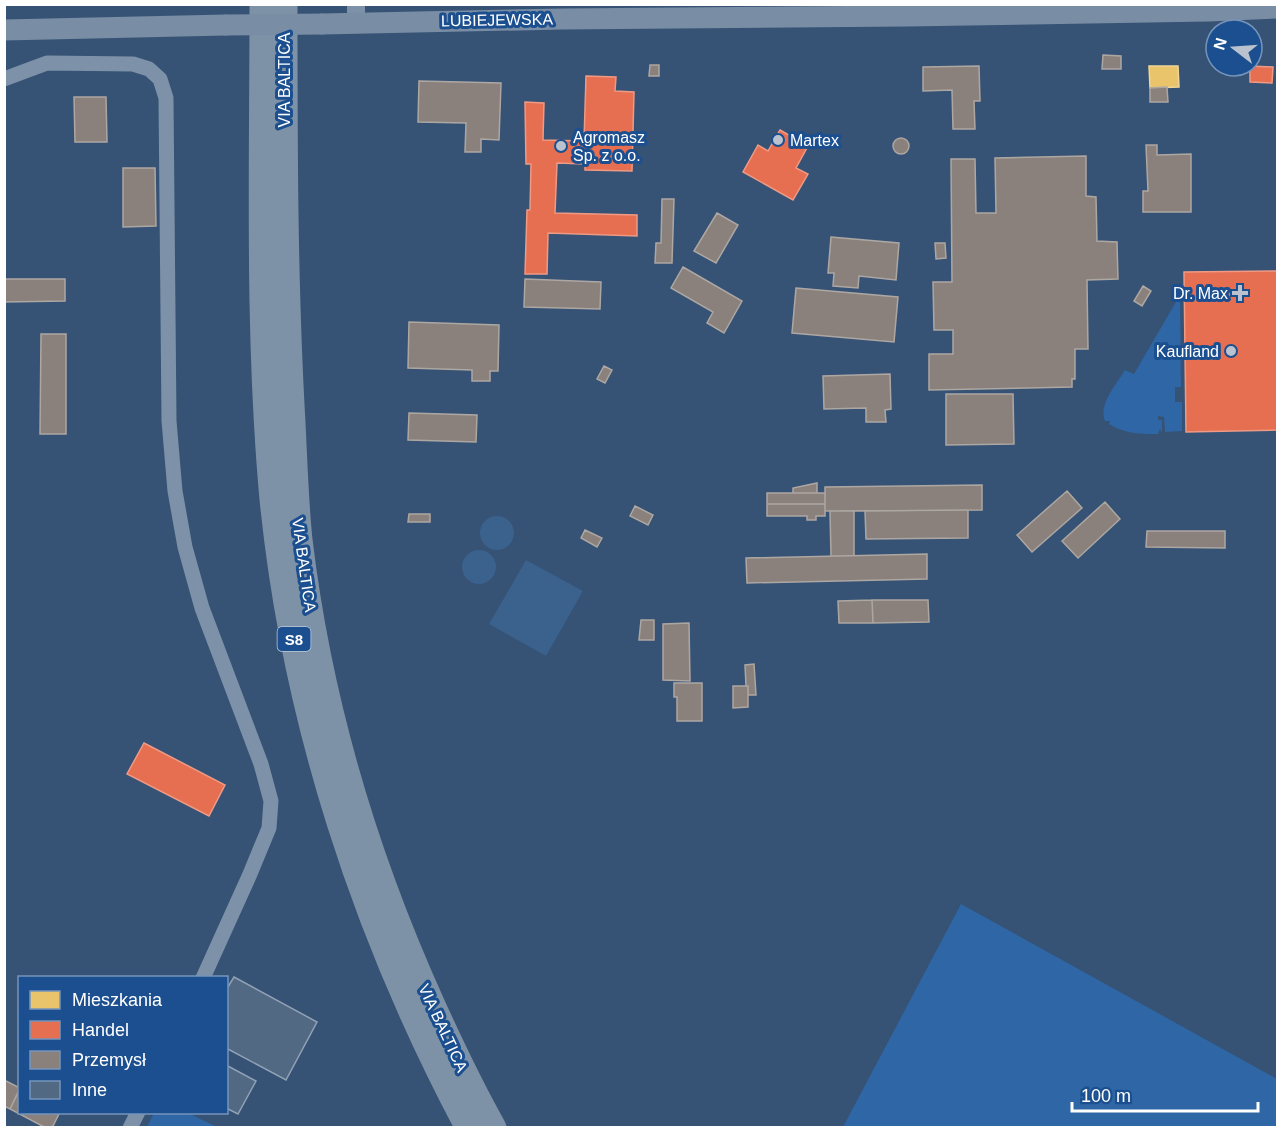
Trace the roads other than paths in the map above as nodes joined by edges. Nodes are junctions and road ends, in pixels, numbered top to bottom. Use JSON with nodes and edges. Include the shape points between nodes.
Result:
{"nodes":[{"id":1,"x":263,"y":4,"type":"edge"},
{"id":2,"x":284,"y":4,"type":"edge"},
{"id":3,"x":1278,"y":8,"type":"edge"},
{"id":4,"x":820,"y":10,"type":"edge"},
{"id":5,"x":356,"y":14,"type":"edge"},
{"id":6,"x":4,"y":30,"type":"edge"},
{"id":7,"x":4,"y":79,"type":"edge"},
{"id":8,"x":204,"y":976,"type":"edge"},
{"id":9,"x":137,"y":1114,"type":"edge"},
{"id":10,"x":130,"y":1128,"type":"edge"},
{"id":11,"x":469,"y":1128,"type":"edge"},
{"id":12,"x":493,"y":1128,"type":"edge"}],
"edges":[{"from":1,"to":11,"type":"highway","name":"VIA BALTICA","number":"S8","via":[[265,379],[273,499],[289,612],[325,772],[363,893],[416,1022]]},
{"from":2,"to":12,"type":"highway","name":"VIA BALTICA","number":"S8","via":[[289,369],[299,538],[310,612],[346,772],[379,876],[434,1010]]},
{"from":3,"to":4,"type":"main road","name":"LUBIEJEWSKA"},
{"from":4,"to":5,"type":"main road","name":"LUBIEJEWSKA"},
{"from":5,"to":6,"type":"main road","name":"LUBIEJEWSKA","bridge":true,"via":[[322,24]]},
{"from":7,"to":8,"type":"street","via":[[47,63],[134,64],[149,69],[160,79],[166,98],[169,421],[175,491],[191,572],[261,764],[272,810],[269,828]]},
{"from":9,"to":10,"type":"street"}]}
